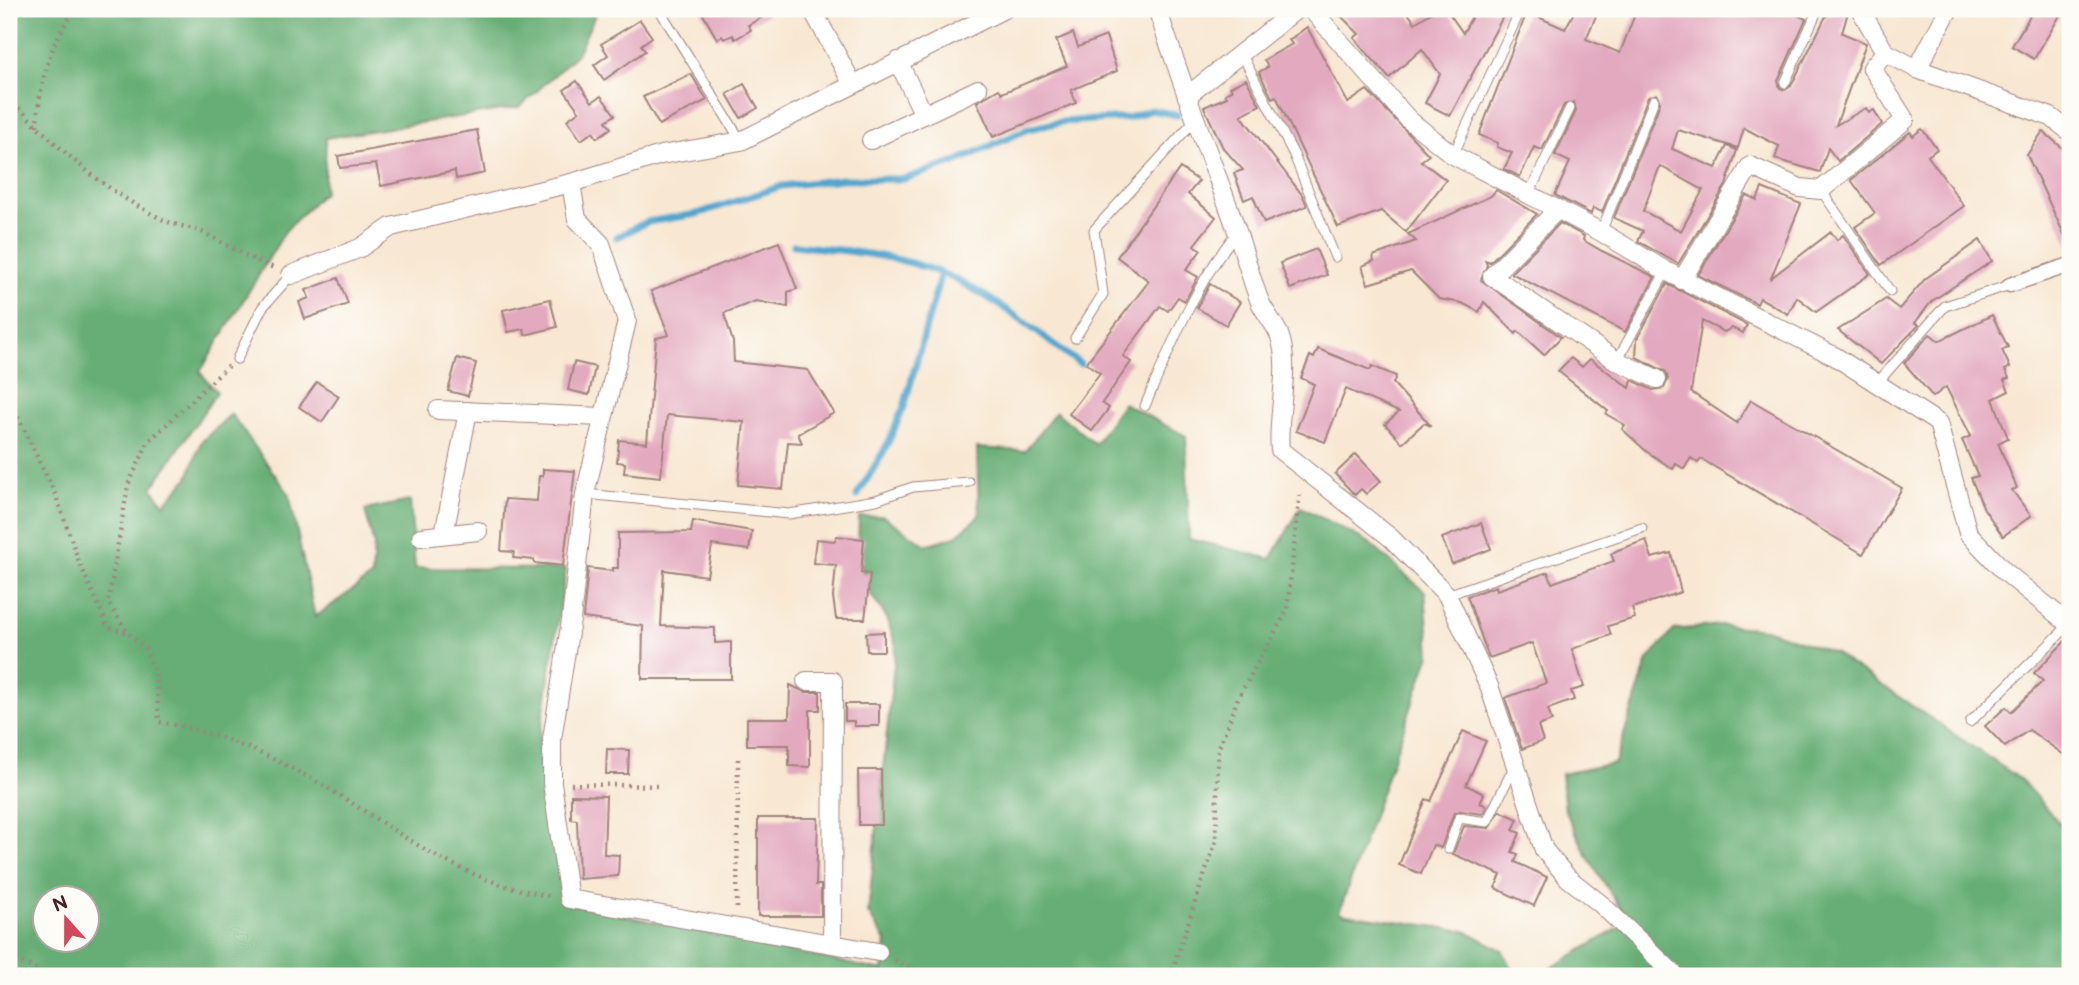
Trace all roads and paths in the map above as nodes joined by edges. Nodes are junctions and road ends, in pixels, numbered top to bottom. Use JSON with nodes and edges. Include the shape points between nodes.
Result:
{"nodes":[{"id":1,"x":79,"y":9,"type":"edge"},
{"id":2,"x":659,"y":9,"type":"edge"},
{"id":3,"x":812,"y":9,"type":"edge"},
{"id":4,"x":1004,"y":9,"type":"edge"},
{"id":5,"x":1157,"y":9,"type":"edge"},
{"id":6,"x":1297,"y":9,"type":"edge"},
{"id":7,"x":1311,"y":9,"type":"edge"},
{"id":8,"x":1521,"y":9,"type":"edge"},
{"id":9,"x":1818,"y":9,"type":"edge"},
{"id":10,"x":1860,"y":9,"type":"edge"},
{"id":11,"x":1949,"y":9,"type":"edge"},
{"id":12,"x":1241,"y":52,"type":"junction"},
{"id":13,"x":1885,"y":52,"type":"junction"},
{"id":14,"x":898,"y":61,"type":"junction"},
{"id":15,"x":1917,"y":69,"type":"junction"},
{"id":16,"x":852,"y":83,"type":"junction"},
{"id":17,"x":1785,"y":83,"type":"dead end"},
{"id":18,"x":978,"y":89,"type":"dead end"},
{"id":19,"x":1187,"y":96,"type":"junction"},
{"id":20,"x":9,"y":98,"type":"edge"},
{"id":21,"x":1654,"y":100,"type":"dead end"},
{"id":22,"x":1570,"y":108,"type":"dead end"},
{"id":23,"x":924,"y":115,"type":"junction"},
{"id":24,"x":1195,"y":120,"type":"junction"},
{"id":25,"x":37,"y":127,"type":"junction"},
{"id":26,"x":2070,"y":132,"type":"edge"},
{"id":27,"x":871,"y":140,"type":"dead end"},
{"id":28,"x":741,"y":141,"type":"junction"},
{"id":29,"x":1452,"y":155,"type":"junction"},
{"id":30,"x":571,"y":183,"type":"junction"},
{"id":31,"x":1821,"y":190,"type":"junction"},
{"id":32,"x":1529,"y":194,"type":"junction"},
{"id":33,"x":1558,"y":209,"type":"junction"},
{"id":34,"x":1237,"y":232,"type":"junction"},
{"id":35,"x":1601,"y":232,"type":"junction"},
{"id":36,"x":1335,"y":257,"type":"dead end"},
{"id":37,"x":2070,"y":265,"type":"edge"},
{"id":38,"x":291,"y":275,"type":"junction"},
{"id":39,"x":1674,"y":275,"type":"junction"},
{"id":40,"x":2010,"y":285,"type":"joint"},
{"id":41,"x":1890,"y":290,"type":"dead end"},
{"id":42,"x":1075,"y":338,"type":"dead end"},
{"id":43,"x":237,"y":359,"type":"joint"},
{"id":44,"x":1617,"y":361,"type":"junction"},
{"id":45,"x":1657,"y":379,"type":"dead end"},
{"id":46,"x":1878,"y":382,"type":"junction"},
{"id":47,"x":9,"y":398,"type":"edge"},
{"id":48,"x":1145,"y":406,"type":"dead end"},
{"id":49,"x":438,"y":410,"type":"dead end"},
{"id":50,"x":468,"y":411,"type":"junction"},
{"id":51,"x":603,"y":417,"type":"junction"},
{"id":52,"x":1303,"y":469,"type":"junction"},
{"id":53,"x":970,"y":482,"type":"dead end"},
{"id":54,"x":585,"y":494,"type":"junction"},
{"id":55,"x":1642,"y":528,"type":"dead end"},
{"id":56,"x":478,"y":531,"type":"dead end"},
{"id":57,"x":443,"y":534,"type":"junction"},
{"id":58,"x":421,"y":537,"type":"dead end"},
{"id":59,"x":1447,"y":595,"type":"junction"},
{"id":60,"x":2070,"y":625,"type":"edge"},
{"id":61,"x":129,"y":634,"type":"junction"},
{"id":62,"x":806,"y":681,"type":"dead end"},
{"id":63,"x":1970,"y":723,"type":"dead end"},
{"id":64,"x":738,"y":759,"type":"dead end"},
{"id":65,"x":1514,"y":767,"type":"junction"},
{"id":66,"x":552,"y":783,"type":"junction"},
{"id":67,"x":660,"y":786,"type":"dead end"},
{"id":68,"x":1448,"y":849,"type":"dead end"},
{"id":69,"x":569,"y":899,"type":"junction"},
{"id":70,"x":737,"y":930,"type":"junction"},
{"id":71,"x":832,"y":942,"type":"junction"},
{"id":72,"x":878,"y":952,"type":"joint"},
{"id":73,"x":9,"y":957,"type":"edge"},
{"id":74,"x":51,"y":976,"type":"edge"},
{"id":75,"x":926,"y":976,"type":"edge"},
{"id":76,"x":1170,"y":976,"type":"edge"},
{"id":77,"x":1676,"y":976,"type":"edge"}],
"edges":[{"from":1,"to":25,"type":"path","via":[[71,15],[50,55]]},
{"from":2,"to":28,"type":"lane"},
{"from":3,"to":16,"type":"street"},
{"from":4,"to":14,"type":"street"},
{"from":5,"to":19,"type":"street"},
{"from":6,"to":12,"type":"street"},
{"from":7,"to":29,"type":"street","via":[[1409,120]]},
{"from":8,"to":29,"type":"lane"},
{"from":9,"to":17,"type":"lane"},
{"from":10,"to":13,"type":"street"},
{"from":11,"to":15,"type":"street"},
{"from":12,"to":19,"type":"street"},
{"from":12,"to":36,"type":"lane","via":[[1294,155]]},
{"from":13,"to":15,"type":"street"},
{"from":13,"to":31,"type":"street","via":[[1872,68],[1905,120]]},
{"from":14,"to":16,"type":"street"},
{"from":14,"to":23,"type":"street"},
{"from":15,"to":26,"type":"street","via":[[2051,117]]},
{"from":16,"to":28,"type":"street"},
{"from":18,"to":23,"type":"street"},
{"from":19,"to":24,"type":"street"},
{"from":20,"to":25,"type":"path"},
{"from":21,"to":35,"type":"lane"},
{"from":22,"to":32,"type":"lane"},
{"from":23,"to":27,"type":"street"},
{"from":24,"to":34,"type":"street"},
{"from":24,"to":42,"type":"lane","via":[[1094,230],[1103,294]]},
{"from":25,"to":38,"type":"path","via":[[72,160],[133,203]]},
{"from":28,"to":30,"type":"street","via":[[661,155]]},
{"from":29,"to":32,"type":"street"},
{"from":30,"to":38,"type":"street","via":[[391,227],[360,248]]},
{"from":30,"to":51,"type":"street","via":[[576,219],[601,244],[627,321]]},
{"from":31,"to":39,"type":"street","via":[[1800,188],[1750,166]]},
{"from":31,"to":41,"type":"lane"},
{"from":32,"to":33,"type":"street"},
{"from":33,"to":35,"type":"street"},
{"from":33,"to":44,"type":"street","via":[[1492,276]]},
{"from":34,"to":48,"type":"lane","via":[[1182,318]]},
{"from":34,"to":52,"type":"street","via":[[1262,306],[1280,335],[1280,450]]},
{"from":35,"to":39,"type":"street"},
{"from":37,"to":40,"type":"street"},
{"from":38,"to":43,"type":"lane","via":[[262,308]]},
{"from":39,"to":44,"type":"lane"},
{"from":39,"to":46,"type":"street"},
{"from":40,"to":46,"type":"lane","via":[[1945,306]]},
{"from":43,"to":61,"type":"path","via":[[149,441],[128,485],[108,603]]},
{"from":44,"to":45,"type":"street"},
{"from":46,"to":60,"type":"street","via":[[1938,423],[1968,533]]},
{"from":47,"to":61,"type":"path","via":[[56,496],[108,627]]},
{"from":49,"to":50,"type":"street"},
{"from":50,"to":51,"type":"street"},
{"from":50,"to":57,"type":"street"},
{"from":51,"to":54,"type":"street"},
{"from":52,"to":59,"type":"street","via":[[1391,538]]},
{"from":52,"to":76,"type":"path","via":[[1287,611],[1238,698],[1219,750],[1216,841]]},
{"from":53,"to":54,"type":"lane","via":[[914,487],[876,500],[789,514]]},
{"from":54,"to":66,"type":"street","via":[[552,740]]},
{"from":55,"to":59,"type":"lane"},
{"from":56,"to":57,"type":"street"},
{"from":57,"to":58,"type":"street"},
{"from":59,"to":65,"type":"street","via":[[1489,686]]},
{"from":60,"to":63,"type":"lane"},
{"from":61,"to":69,"type":"path","via":[[145,648],[156,676],[159,722],[236,741],[321,784],[457,867],[513,890]]},
{"from":62,"to":71,"type":"street","via":[[833,681]]},
{"from":64,"to":70,"type":"path"},
{"from":65,"to":68,"type":"lane","via":[[1487,822],[1459,818]]},
{"from":65,"to":77,"type":"street","via":[[1544,850],[1567,878]]},
{"from":66,"to":67,"type":"path"},
{"from":66,"to":69,"type":"street"},
{"from":69,"to":70,"type":"street"},
{"from":70,"to":71,"type":"street"},
{"from":71,"to":72,"type":"street"},
{"from":72,"to":75,"type":"path"},
{"from":73,"to":74,"type":"path"}]}
